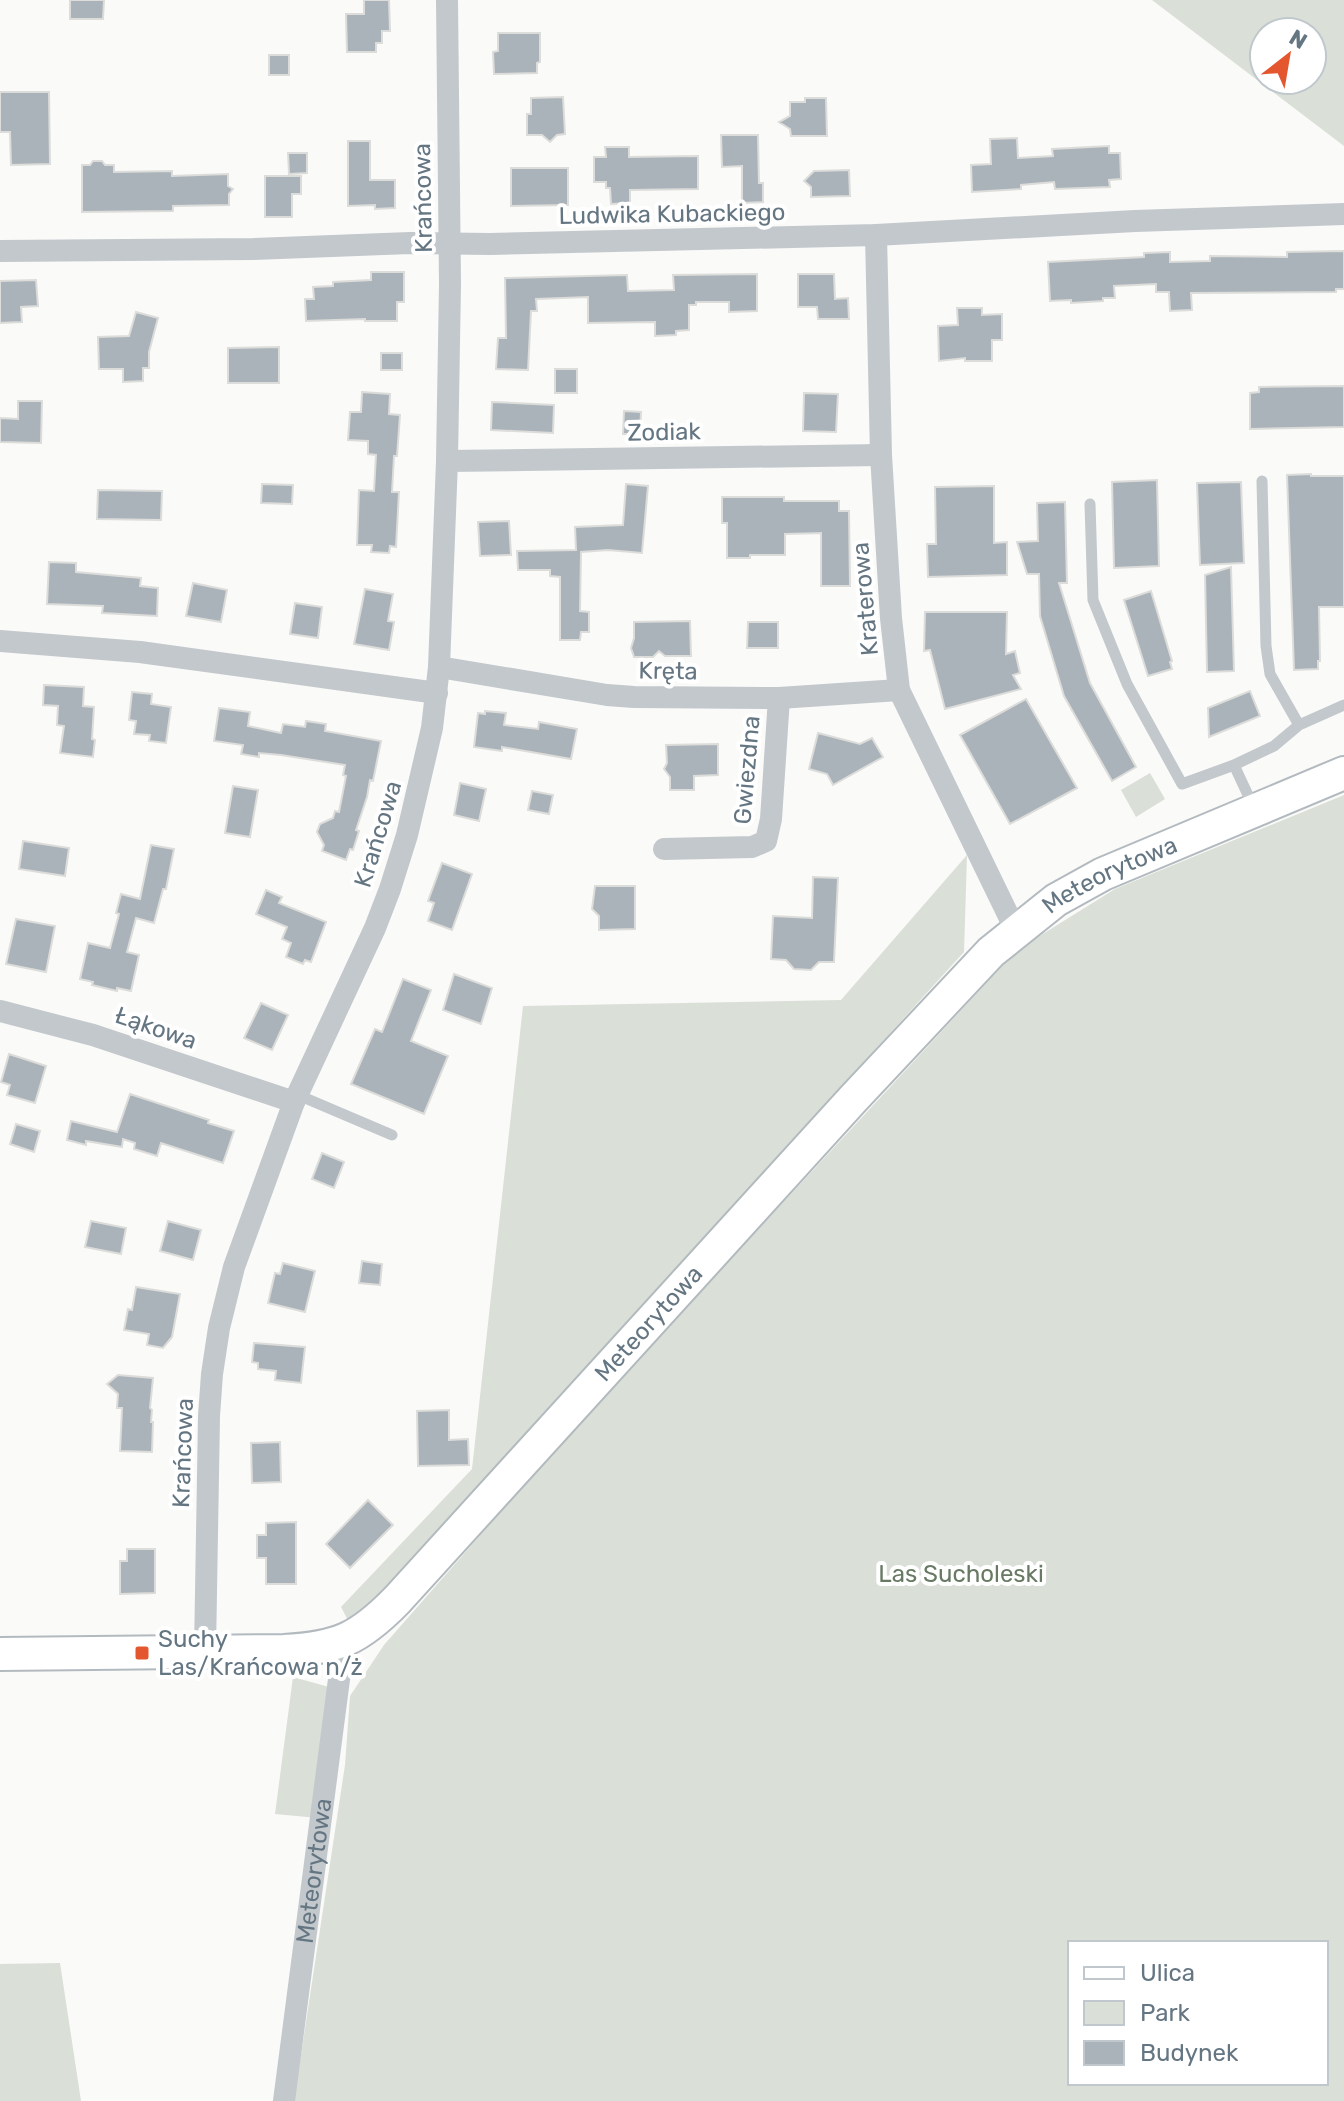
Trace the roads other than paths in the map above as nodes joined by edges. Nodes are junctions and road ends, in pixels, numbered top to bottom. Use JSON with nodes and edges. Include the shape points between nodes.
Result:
{"nodes":[{"id":1,"x":447,"y":0,"type":"edge"},
{"id":2,"x":1344,"y":214,"type":"edge"},
{"id":3,"x":876,"y":235,"type":"junction"},
{"id":4,"x":450,"y":243,"type":"junction"},
{"id":5,"x":0,"y":251,"type":"edge"},
{"id":6,"x":881,"y":455,"type":"junction"},
{"id":7,"x":447,"y":461,"type":"junction"},
{"id":8,"x":1262,"y":481,"type":"dead end"},
{"id":9,"x":1090,"y":504,"type":"dead end"},
{"id":10,"x":0,"y":641,"type":"edge"},
{"id":11,"x":439,"y":667,"type":"junction"},
{"id":12,"x":899,"y":690,"type":"junction"},
{"id":13,"x":437,"y":693,"type":"junction"},
{"id":14,"x":779,"y":698,"type":"junction"},
{"id":15,"x":1344,"y":705,"type":"edge"},
{"id":16,"x":1299,"y":725,"type":"junction"},
{"id":17,"x":1234,"y":765,"type":"junction"},
{"id":18,"x":1344,"y":773,"type":"edge"},
{"id":19,"x":1255,"y":811,"type":"junction"},
{"id":20,"x":664,"y":849,"type":"dead end"},
{"id":21,"x":1016,"y":931,"type":"junction"},
{"id":22,"x":0,"y":1011,"type":"edge"},
{"id":23,"x":296,"y":1099,"type":"junction"},
{"id":24,"x":392,"y":1135,"type":"dead end"},
{"id":25,"x":344,"y":1641,"type":"junction"},
{"id":26,"x":205,"y":1651,"type":"junction"},
{"id":27,"x":0,"y":1654,"type":"edge"},
{"id":28,"x":284,"y":2101,"type":"edge"}],
"edges":[{"from":1,"to":4,"type":"street","name":"Krańcowa"},
{"from":2,"to":3,"type":"street","name":"Ludwika Kubackiego"},
{"from":3,"to":4,"type":"street","name":"Ludwika Kubackiego"},
{"from":3,"to":6,"type":"street","name":"Kraterowa"},
{"from":4,"to":5,"type":"street","name":"Ludwika Kubackiego"},
{"from":4,"to":7,"type":"street","name":"Krańcowa"},
{"from":6,"to":7,"type":"street","name":"Zodiak"},
{"from":6,"to":12,"type":"street","name":"Kraterowa"},
{"from":7,"to":11,"type":"street","name":"Krańcowa"},
{"from":8,"to":16,"type":"lane","via":[[1270,674]]},
{"from":9,"to":17,"type":"lane","via":[[1093,600],[1127,684],[1175,772],[1182,784]]},
{"from":10,"to":13,"type":"street","via":[[140,652]]},
{"from":11,"to":13,"type":"street","name":"Krańcowa"},
{"from":11,"to":14,"type":"street","name":"Kręta","via":[[607,695]]},
{"from":12,"to":14,"type":"street","name":"Kręta"},
{"from":12,"to":21,"type":"street","name":"Kraterowa"},
{"from":13,"to":23,"type":"street","name":"Krańcowa","via":[[421,778],[390,889]]},
{"from":14,"to":20,"type":"street","name":"Gwiezdna","via":[[766,841],[752,847]]},
{"from":15,"to":16,"type":"lane"},
{"from":16,"to":17,"type":"lane","via":[[1274,746]]},
{"from":17,"to":19,"type":"lane"},
{"from":18,"to":19,"type":"street","name":"Meteorytowa"},
{"from":19,"to":21,"type":"street","name":"Meteorytowa","via":[[1103,874],[1056,900]]},
{"from":21,"to":25,"type":"street","name":"Meteorytowa","via":[[887,1061],[397,1600],[365,1630]]},
{"from":22,"to":23,"type":"street","name":"Łąkowa"},
{"from":23,"to":24,"type":"lane"},
{"from":23,"to":26,"type":"street","name":"Krańcowa","via":[[234,1267],[219,1328],[209,1430]]},
{"from":25,"to":26,"type":"street","via":[[307,1649]]},
{"from":25,"to":28,"type":"street","name":"Meteorytowa"},
{"from":26,"to":27,"type":"street"}]}
